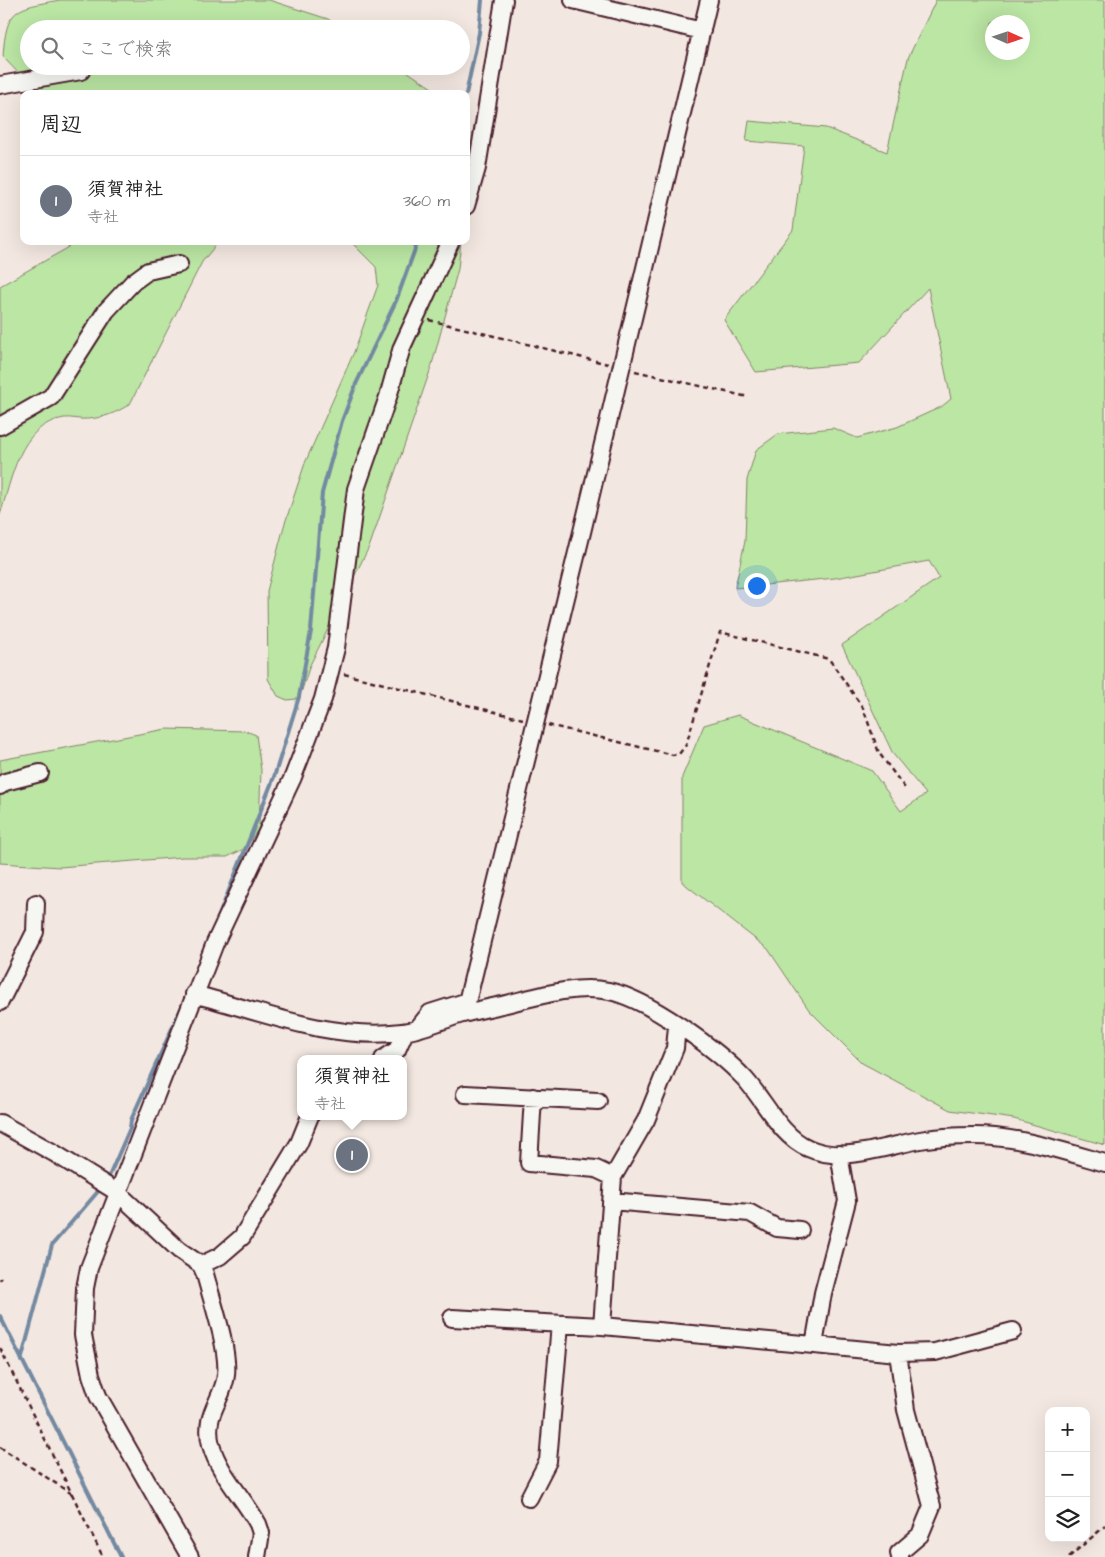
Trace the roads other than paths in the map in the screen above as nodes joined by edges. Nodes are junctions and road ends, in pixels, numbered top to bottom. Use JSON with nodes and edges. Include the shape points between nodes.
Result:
{"nodes":[{"id":1,"x":504,"y":0,"type":"edge"},
{"id":2,"x":573,"y":0,"type":"edge"},
{"id":3,"x":709,"y":0,"type":"edge"},
{"id":4,"x":702,"y":31,"type":"junction"},
{"id":5,"x":58,"y":75,"type":"edge"},
{"id":6,"x":0,"y":85,"type":"edge"},
{"id":7,"x":470,"y":190,"type":"edge"},
{"id":8,"x":449,"y":245,"type":"edge"},
{"id":9,"x":179,"y":264,"type":"dead end"},
{"id":10,"x":0,"y":426,"type":"edge"},
{"id":11,"x":40,"y":773,"type":"dead end"},
{"id":12,"x":0,"y":786,"type":"edge"},
{"id":13,"x":36,"y":903,"type":"dead end"},
{"id":14,"x":194,"y":994,"type":"junction"},
{"id":15,"x":0,"y":1002,"type":"edge"},
{"id":16,"x":677,"y":1026,"type":"junction"},
{"id":17,"x":412,"y":1030,"type":"junction"},
{"id":18,"x":389,"y":1055,"type":"edge"},
{"id":19,"x":465,"y":1094,"type":"dead end"},
{"id":20,"x":532,"y":1097,"type":"junction"},
{"id":21,"x":598,"y":1101,"type":"dead end"},
{"id":22,"x":309,"y":1120,"type":"edge"},
{"id":23,"x":0,"y":1123,"type":"edge"},
{"id":24,"x":838,"y":1154,"type":"junction"},
{"id":25,"x":1105,"y":1163,"type":"edge"},
{"id":26,"x":613,"y":1177,"type":"junction"},
{"id":27,"x":117,"y":1192,"type":"junction"},
{"id":28,"x":611,"y":1200,"type":"junction"},
{"id":29,"x":800,"y":1230,"type":"dead end"},
{"id":30,"x":201,"y":1265,"type":"junction"},
{"id":31,"x":452,"y":1318,"type":"dead end"},
{"id":32,"x":560,"y":1324,"type":"junction"},
{"id":33,"x":602,"y":1326,"type":"junction"},
{"id":34,"x":1013,"y":1331,"type":"dead end"},
{"id":35,"x":814,"y":1345,"type":"junction"},
{"id":36,"x":898,"y":1353,"type":"junction"},
{"id":37,"x":529,"y":1498,"type":"dead end"},
{"id":38,"x":190,"y":1557,"type":"edge"},
{"id":39,"x":257,"y":1557,"type":"edge"},
{"id":40,"x":900,"y":1557,"type":"edge"}],
"edges":[{"from":1,"to":7,"type":"street"},
{"from":2,"to":4,"type":"street"},
{"from":3,"to":4,"type":"street"},
{"from":4,"to":17,"type":"street","via":[[468,998],[465,1002],[430,1013]]},
{"from":5,"to":6,"type":"street"},
{"from":8,"to":14,"type":"street","via":[[402,347],[356,489],[336,648],[320,708],[293,777],[214,943]]},
{"from":9,"to":10,"type":"street","via":[[148,271],[133,282],[106,311],[51,397]]},
{"from":11,"to":12,"type":"street"},
{"from":13,"to":15,"type":"street","via":[[35,932]]},
{"from":14,"to":17,"type":"street","via":[[354,1034]]},
{"from":14,"to":27,"type":"street"},
{"from":16,"to":17,"type":"street","via":[[642,1004],[609,991],[577,989],[460,1014]]},
{"from":16,"to":24,"type":"street","via":[[718,1054],[745,1078],[795,1139],[807,1148]]},
{"from":16,"to":26,"type":"street","via":[[675,1048],[646,1120]]},
{"from":17,"to":18,"type":"street"},
{"from":19,"to":20,"type":"street"},
{"from":20,"to":21,"type":"street"},
{"from":20,"to":26,"type":"street","via":[[529,1163],[596,1169]]},
{"from":22,"to":30,"type":"street","via":[[300,1143],[242,1237],[220,1256]]},
{"from":23,"to":27,"type":"street"},
{"from":24,"to":25,"type":"street","via":[[922,1140],[974,1136],[1019,1141]]},
{"from":24,"to":35,"type":"street","via":[[847,1201]]},
{"from":26,"to":28,"type":"street"},
{"from":27,"to":30,"type":"street","via":[[179,1250]]},
{"from":27,"to":38,"type":"street","via":[[89,1268],[85,1288],[86,1353],[96,1389],[110,1420]]},
{"from":28,"to":29,"type":"street","via":[[750,1213],[777,1228]]},
{"from":28,"to":33,"type":"street"},
{"from":30,"to":39,"type":"street","via":[[226,1358],[226,1375],[211,1415],[209,1435],[214,1455],[258,1524],[261,1533]]},
{"from":31,"to":32,"type":"street"},
{"from":32,"to":33,"type":"street"},
{"from":32,"to":37,"type":"street","via":[[548,1461]]},
{"from":33,"to":35,"type":"street"},
{"from":34,"to":36,"type":"street","via":[[935,1352]]},
{"from":35,"to":36,"type":"street"},
{"from":36,"to":40,"type":"street","via":[[906,1410],[932,1506],[920,1535],[899,1552]]}]}
